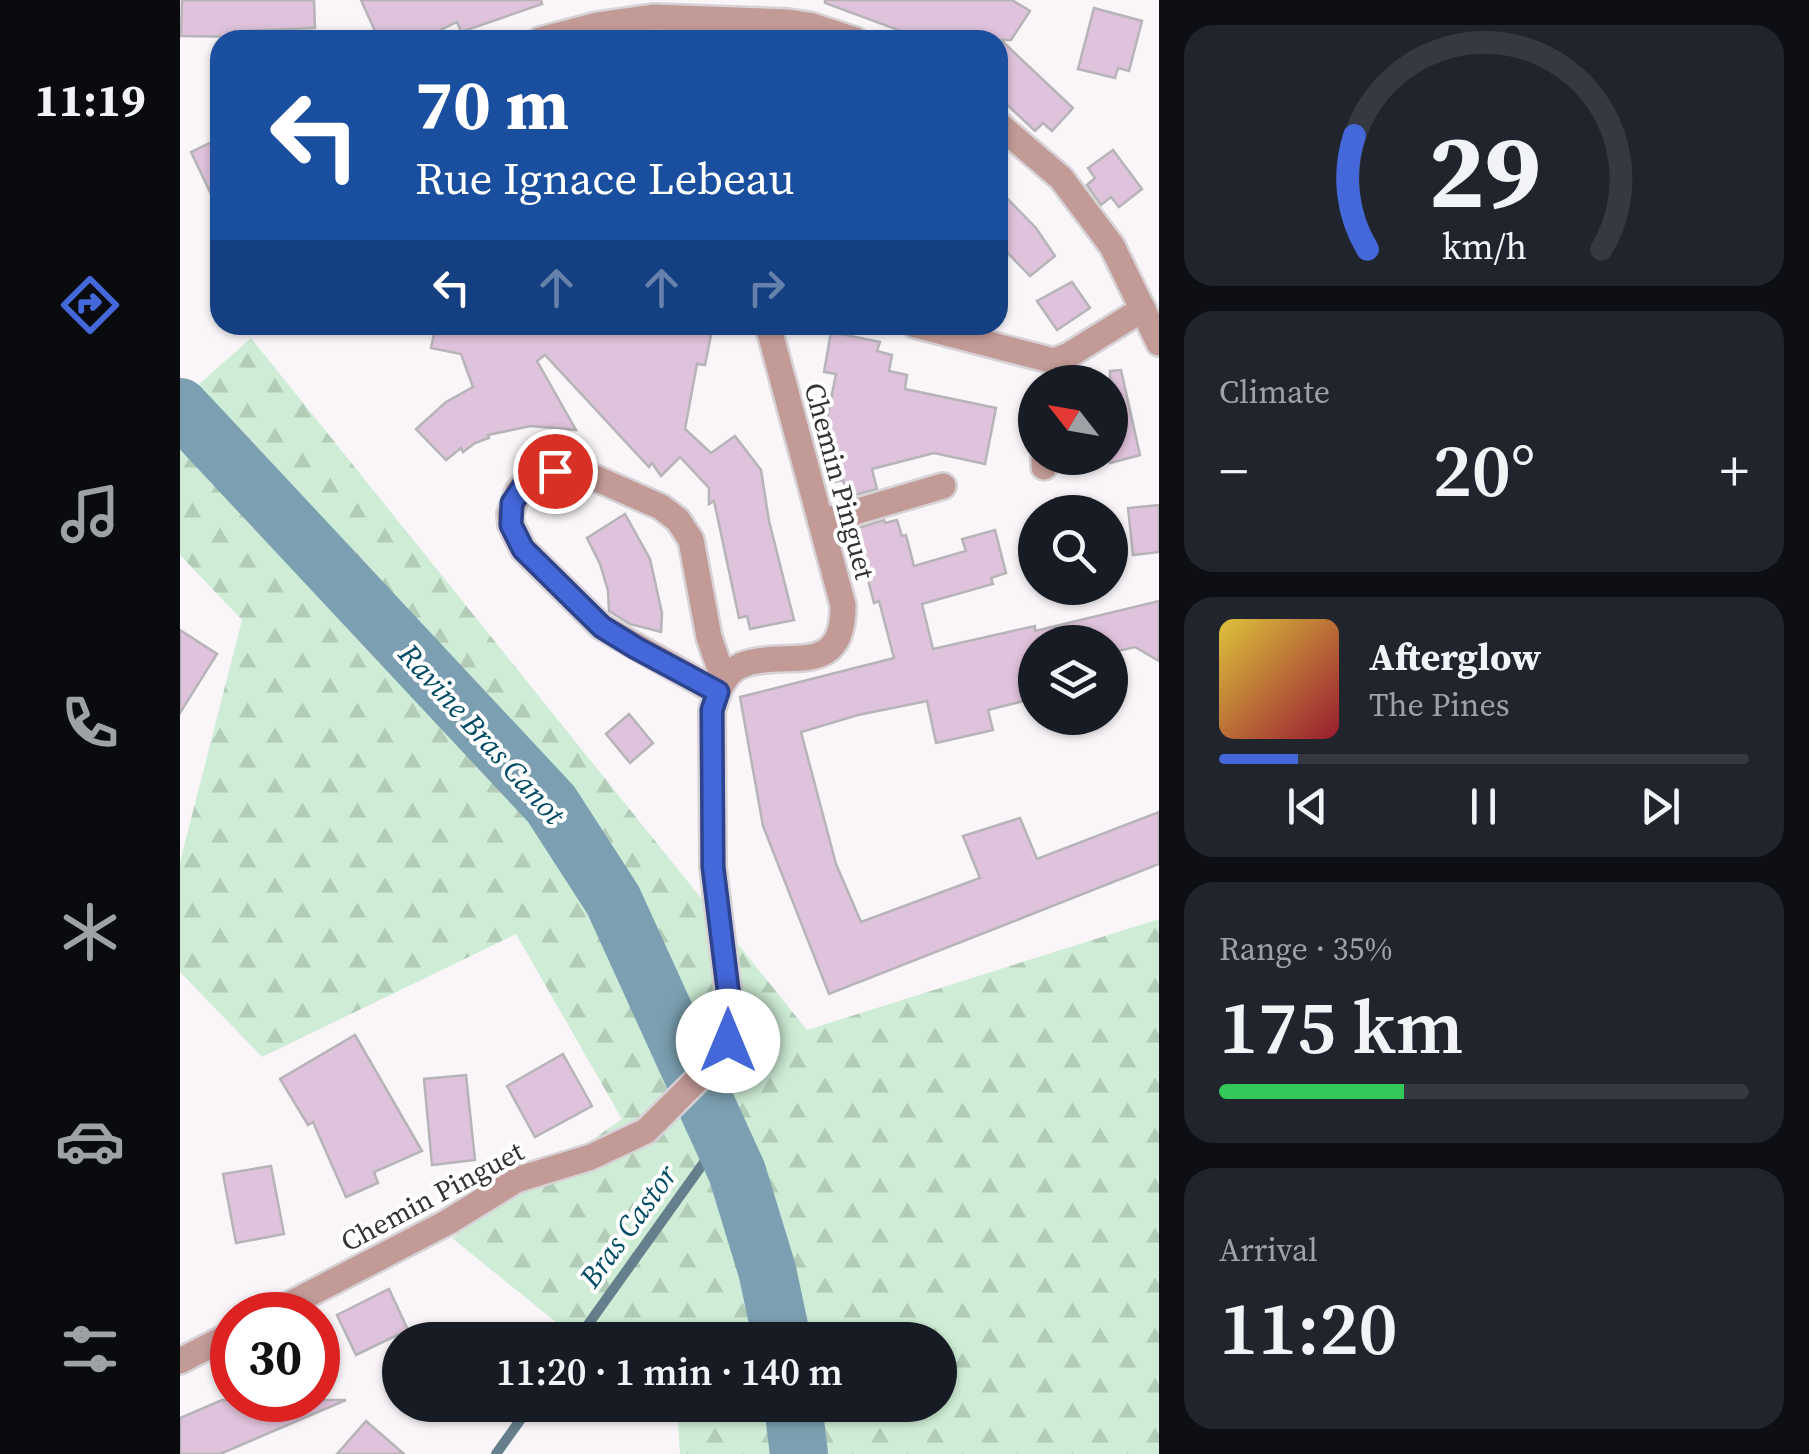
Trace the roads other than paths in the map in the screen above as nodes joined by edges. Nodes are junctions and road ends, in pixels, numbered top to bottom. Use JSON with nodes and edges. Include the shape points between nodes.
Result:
{"nodes":[{"id":1,"x":810,"y":22,"type":"edge"},
{"id":2,"x":578,"y":30,"type":"edge"},
{"id":3,"x":1008,"y":132,"type":"edge"},
{"id":4,"x":1143,"y":309,"type":"junction"},
{"id":5,"x":771,"y":335,"type":"edge"},
{"id":6,"x":942,"y":335,"type":"edge"},
{"id":7,"x":1159,"y":344,"type":"edge"},
{"id":8,"x":1024,"y":365,"type":"edge"},
{"id":9,"x":1048,"y":365,"type":"edge"},
{"id":10,"x":943,"y":486,"type":"dead end"},
{"id":11,"x":820,"y":522,"type":"junction"},
{"id":12,"x":720,"y":686,"type":"junction"},
{"id":13,"x":313,"y":1292,"type":"edge"},
{"id":14,"x":210,"y":1346,"type":"edge"},
{"id":15,"x":180,"y":1362,"type":"edge"}],
"edges":[{"from":1,"to":2,"type":"street","via":[[653,16]]},
{"from":3,"to":4,"type":"street","via":[[1062,178],[1112,246]]},
{"from":4,"to":7,"type":"street"},
{"from":4,"to":9,"type":"street"},
{"from":5,"to":11,"type":"street","name":"Chemin Pinguet"},
{"from":6,"to":8,"type":"street"},
{"from":10,"to":11,"type":"street"},
{"from":11,"to":12,"type":"street","name":"Chemin Pinguet","via":[[843,605],[839,636],[816,658],[745,664]]},
{"from":12,"to":12,"type":"street","via":[[602,627],[523,549],[510,514],[527,481],[576,472],[678,520],[691,540]]},
{"from":12,"to":13,"type":"street","name":"Chemin Pinguet","via":[[712,710],[713,867],[731,1014],[720,1057],[646,1131],[591,1158],[516,1180]]},
{"from":14,"to":15,"type":"street"}]}
